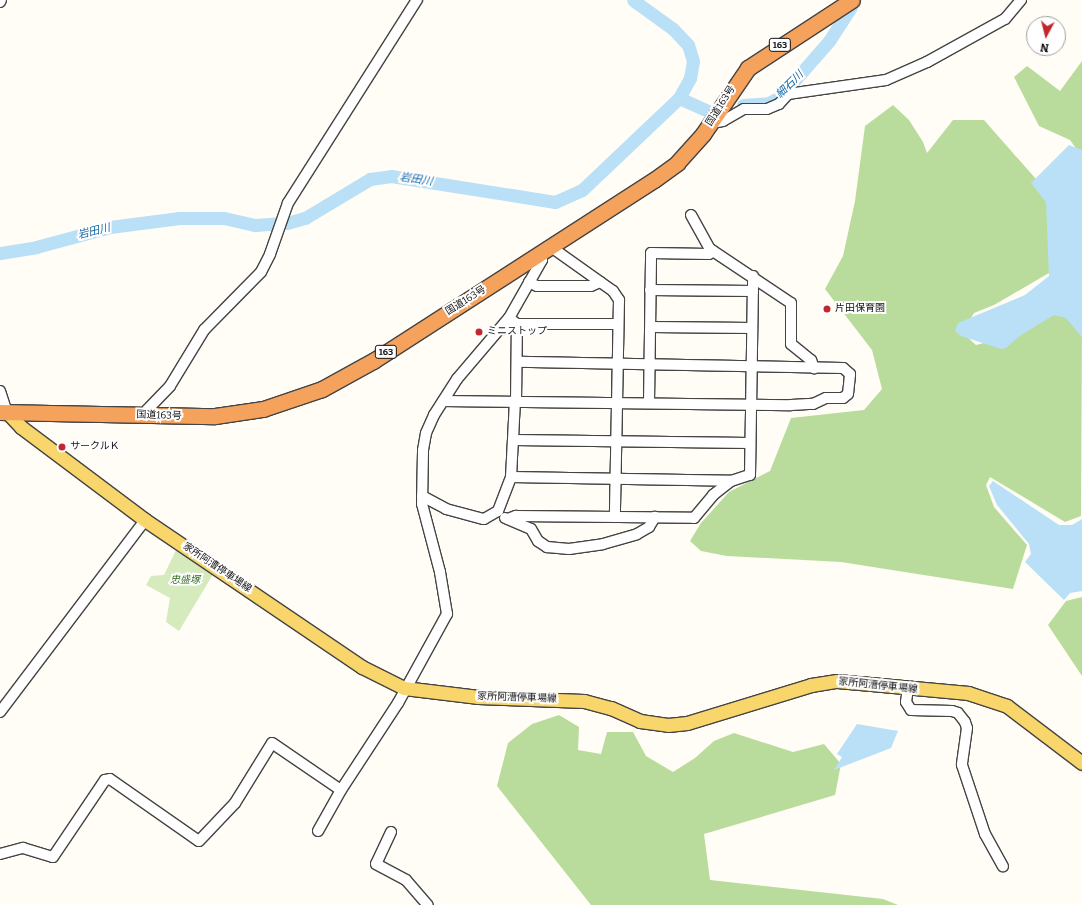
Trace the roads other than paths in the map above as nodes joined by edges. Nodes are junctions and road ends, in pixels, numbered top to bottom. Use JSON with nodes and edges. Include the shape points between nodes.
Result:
{"nodes":[{"id":1,"x":417,"y":0,"type":"edge"},
{"id":2,"x":852,"y":0,"type":"edge"},
{"id":3,"x":1021,"y":0,"type":"edge"},
{"id":4,"x":716,"y":116,"type":"junction"},
{"id":5,"x":691,"y":215,"type":"dead end"},
{"id":6,"x":545,"y":251,"type":"junction"},
{"id":7,"x":713,"y":251,"type":"junction"},
{"id":8,"x":753,"y":276,"type":"junction"},
{"id":9,"x":530,"y":282,"type":"junction"},
{"id":10,"x":600,"y":282,"type":"junction"},
{"id":11,"x":650,"y":290,"type":"junction"},
{"id":12,"x":753,"y":291,"type":"junction"},
{"id":13,"x":513,"y":321,"type":"junction"},
{"id":14,"x":618,"y":324,"type":"junction"},
{"id":15,"x":650,"y":327,"type":"junction"},
{"id":16,"x":752,"y":328,"type":"junction"},
{"id":17,"x":517,"y":362,"type":"junction"},
{"id":18,"x":617,"y":364,"type":"junction"},
{"id":19,"x":650,"y":364,"type":"junction"},
{"id":20,"x":752,"y":366,"type":"junction"},
{"id":21,"x":814,"y":368,"type":"junction"},
{"id":22,"x":0,"y":391,"type":"edge"},
{"id":23,"x":442,"y":401,"type":"junction"},
{"id":24,"x":516,"y":401,"type":"junction"},
{"id":25,"x":617,"y":403,"type":"junction"},
{"id":26,"x":649,"y":403,"type":"junction"},
{"id":27,"x":751,"y":405,"type":"junction"},
{"id":28,"x":4,"y":412,"type":"edge"},
{"id":29,"x":145,"y":415,"type":"junction"},
{"id":30,"x":514,"y":440,"type":"junction"},
{"id":31,"x":616,"y":441,"type":"junction"},
{"id":32,"x":750,"y":443,"type":"junction"},
{"id":33,"x":511,"y":477,"type":"junction"},
{"id":34,"x":616,"y":478,"type":"junction"},
{"id":35,"x":731,"y":481,"type":"junction"},
{"id":36,"x":422,"y":496,"type":"junction"},
{"id":37,"x":498,"y":512,"type":"junction"},
{"id":38,"x":615,"y":517,"type":"junction"},
{"id":39,"x":655,"y":517,"type":"junction"},
{"id":40,"x":508,"y":519,"type":"junction"},
{"id":41,"x":145,"y":520,"type":"junction"},
{"id":42,"x":404,"y":688,"type":"junction"},
{"id":43,"x":908,"y":688,"type":"junction"},
{"id":44,"x":0,"y":712,"type":"edge"},
{"id":45,"x":1082,"y":763,"type":"edge"},
{"id":46,"x":341,"y":790,"type":"junction"},
{"id":47,"x":318,"y":831,"type":"dead end"},
{"id":48,"x":391,"y":832,"type":"dead end"},
{"id":49,"x":0,"y":854,"type":"edge"},
{"id":50,"x":1003,"y":866,"type":"dead end"},
{"id":51,"x":428,"y":905,"type":"edge"}],
"edges":[{"from":1,"to":29,"type":"street","via":[[284,212],[261,272],[204,330],[174,380]]},
{"from":2,"to":4,"type":"highway","name":"国道163号","number":"163","via":[[748,68]]},
{"from":3,"to":4,"type":"street","via":[[1005,19],[927,62],[886,80],[788,94],[779,104],[767,109],[744,109],[723,121]]},
{"from":4,"to":6,"type":"highway","name":"国道163号","number":"163","via":[[677,163]]},
{"from":5,"to":7,"type":"street"},
{"from":6,"to":9,"type":"street"},
{"from":6,"to":10,"type":"street"},
{"from":6,"to":29,"type":"highway","name":"国道163号","number":"163","via":[[352,373],[307,395],[239,414],[196,417]]},
{"from":7,"to":8,"type":"street"},
{"from":7,"to":11,"type":"street","via":[[709,254],[651,253]]},
{"from":8,"to":12,"type":"street"},
{"from":8,"to":21,"type":"street","via":[[791,302],[791,344],[811,360]]},
{"from":9,"to":10,"type":"street","via":[[537,286],[591,286]]},
{"from":9,"to":13,"type":"street"},
{"from":10,"to":14,"type":"street","via":[[617,294]]},
{"from":11,"to":12,"type":"street"},
{"from":11,"to":15,"type":"street"},
{"from":12,"to":16,"type":"street"},
{"from":13,"to":14,"type":"street"},
{"from":13,"to":17,"type":"street"},
{"from":13,"to":23,"type":"street","via":[[457,379]]},
{"from":14,"to":18,"type":"street"},
{"from":15,"to":16,"type":"street"},
{"from":15,"to":19,"type":"street"},
{"from":16,"to":20,"type":"street"},
{"from":17,"to":18,"type":"street"},
{"from":17,"to":24,"type":"street"},
{"from":18,"to":19,"type":"street"},
{"from":18,"to":25,"type":"street"},
{"from":19,"to":20,"type":"street"},
{"from":19,"to":26,"type":"street"},
{"from":20,"to":21,"type":"street"},
{"from":20,"to":27,"type":"street"},
{"from":21,"to":27,"type":"street","via":[[843,368],[850,374],[848,394],[843,398],[826,398],[813,404]]},
{"from":22,"to":28,"type":"street"},
{"from":23,"to":24,"type":"street"},
{"from":23,"to":36,"type":"street","via":[[426,433]]},
{"from":24,"to":25,"type":"street"},
{"from":24,"to":30,"type":"street"},
{"from":25,"to":26,"type":"street"},
{"from":25,"to":31,"type":"street"},
{"from":26,"to":27,"type":"street"},
{"from":27,"to":32,"type":"street"},
{"from":28,"to":29,"type":"highway","name":"国道163号","number":"163"},
{"from":28,"to":41,"type":"main road","name":"家所阿漕停車場線"},
{"from":30,"to":31,"type":"street"},
{"from":30,"to":33,"type":"street"},
{"from":31,"to":32,"type":"street"},
{"from":31,"to":34,"type":"street"},
{"from":32,"to":35,"type":"street","via":[[750,475]]},
{"from":33,"to":34,"type":"street"},
{"from":33,"to":37,"type":"street"},
{"from":34,"to":35,"type":"street"},
{"from":34,"to":38,"type":"street"},
{"from":35,"to":39,"type":"street","via":[[709,499],[694,518]]},
{"from":36,"to":37,"type":"street","via":[[446,509],[484,519]]},
{"from":36,"to":42,"type":"street","via":[[447,614]]},
{"from":37,"to":40,"type":"street"},
{"from":38,"to":39,"type":"street"},
{"from":38,"to":40,"type":"street","via":[[516,516]]},
{"from":39,"to":40,"type":"street","via":[[649,527],[637,534],[603,544],[569,549],[547,547],[538,541],[530,529]]},
{"from":41,"to":42,"type":"main road","name":"家所阿漕停車場線","via":[[362,667]]},
{"from":41,"to":44,"type":"street"},
{"from":42,"to":43,"type":"main road","name":"家所阿漕停車場線","via":[[478,697],[584,701],[611,708],[640,722],[668,725],[687,723],[824,682],[843,681]]},
{"from":42,"to":46,"type":"street","via":[[398,703]]},
{"from":43,"to":45,"type":"main road","name":"家所阿漕停車場線","via":[[968,693],[994,700],[1041,730]]},
{"from":43,"to":50,"type":"street","via":[[906,702],[911,710],[958,713],[965,722],[967,728],[962,765],[985,834]]},
{"from":46,"to":47,"type":"street"},
{"from":46,"to":49,"type":"street","via":[[272,743],[235,803],[199,840],[110,780],[105,780],[53,857],[23,848]]},
{"from":48,"to":51,"type":"street","via":[[376,864],[406,880]]}]}
